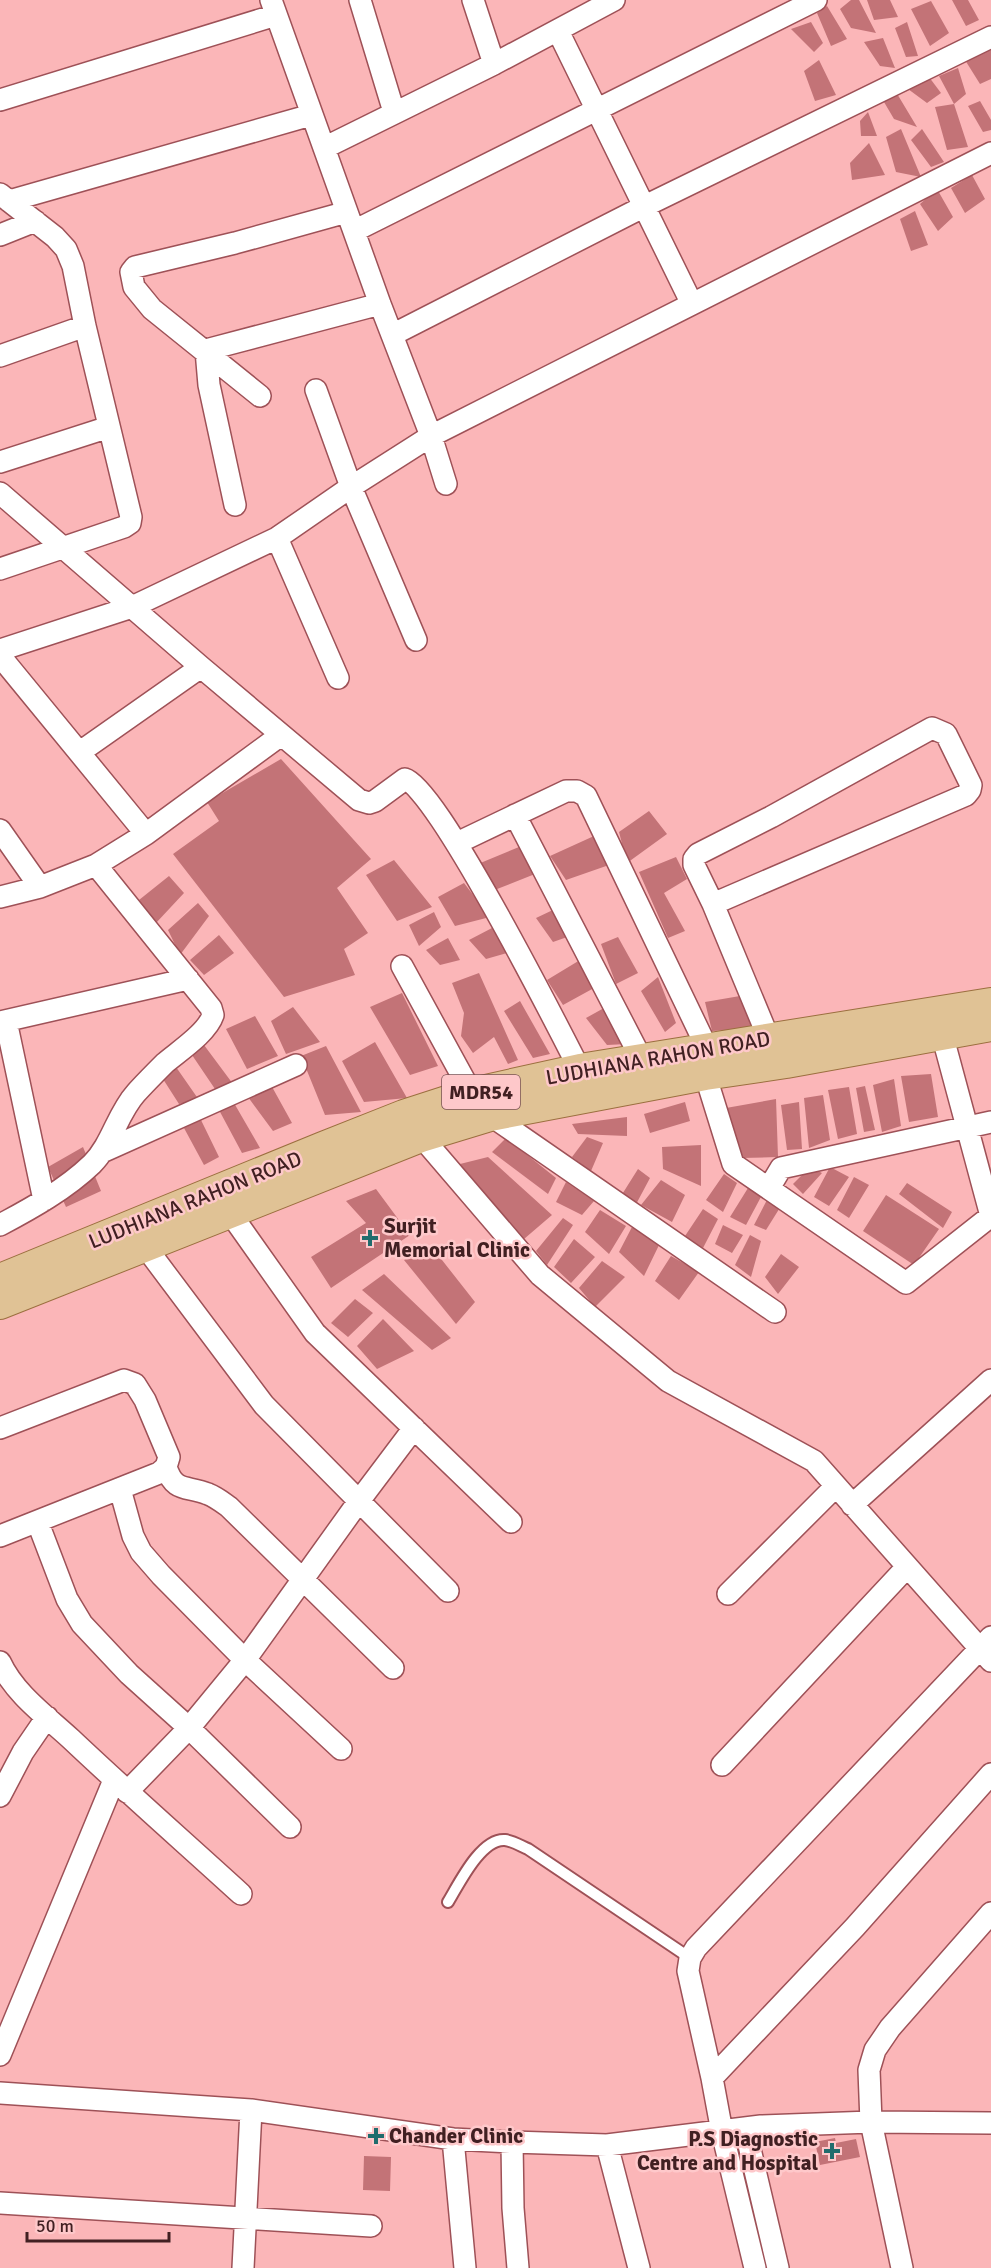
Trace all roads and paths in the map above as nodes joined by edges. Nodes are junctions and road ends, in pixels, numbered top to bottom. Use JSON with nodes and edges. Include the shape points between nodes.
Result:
{"nodes":[{"id":1,"x":360,"y":0,"type":"edge"},
{"id":2,"x":473,"y":0,"type":"edge"},
{"id":3,"x":816,"y":0,"type":"edge"},
{"id":4,"x":603,"y":3,"type":"edge"},
{"id":5,"x":274,"y":7,"type":"edge"},
{"id":6,"x":558,"y":31,"type":"junction"},
{"id":7,"x":991,"y":37,"type":"edge"},
{"id":8,"x":494,"y":64,"type":"junction"},
{"id":9,"x":0,"y":100,"type":"edge"},
{"id":10,"x":598,"y":109,"type":"junction"},
{"id":11,"x":394,"y":112,"type":"junction"},
{"id":12,"x":311,"y":115,"type":"junction"},
{"id":13,"x":324,"y":148,"type":"junction"},
{"id":14,"x":991,"y":153,"type":"edge"},
{"id":15,"x":5,"y":198,"type":"edge"},
{"id":16,"x":645,"y":207,"type":"junction"},
{"id":17,"x":35,"y":221,"type":"junction"},
{"id":18,"x":351,"y":222,"type":"junction"},
{"id":19,"x":0,"y":235,"type":"edge"},
{"id":20,"x":380,"y":304,"type":"junction"},
{"id":21,"x":692,"y":304,"type":"junction"},
{"id":22,"x":85,"y":326,"type":"junction"},
{"id":23,"x":392,"y":335,"type":"junction"},
{"id":24,"x":206,"y":350,"type":"junction"},
{"id":25,"x":0,"y":356,"type":"edge"},
{"id":26,"x":316,"y":390,"type":"dead end"},
{"id":27,"x":260,"y":396,"type":"dead end"},
{"id":28,"x":109,"y":427,"type":"junction"},
{"id":29,"x":431,"y":436,"type":"junction"},
{"id":30,"x":0,"y":462,"type":"edge"},
{"id":31,"x":446,"y":484,"type":"dead end"},
{"id":32,"x":351,"y":487,"type":"junction"},
{"id":33,"x":0,"y":493,"type":"edge"},
{"id":34,"x":235,"y":505,"type":"dead end"},
{"id":35,"x":277,"y":538,"type":"junction"},
{"id":36,"x":63,"y":547,"type":"junction"},
{"id":37,"x":0,"y":569,"type":"edge"},
{"id":38,"x":132,"y":607,"type":"junction"},
{"id":39,"x":416,"y":640,"type":"dead end"},
{"id":40,"x":0,"y":650,"type":"edge"},
{"id":41,"x":0,"y":656,"type":"edge"},
{"id":42,"x":201,"y":667,"type":"junction"},
{"id":43,"x":338,"y":678,"type":"dead end"},
{"id":44,"x":281,"y":735,"type":"junction"},
{"id":45,"x":80,"y":752,"type":"junction"},
{"id":46,"x":515,"y":815,"type":"junction"},
{"id":47,"x":0,"y":830,"type":"edge"},
{"id":48,"x":146,"y":834,"type":"junction"},
{"id":49,"x":457,"y":843,"type":"junction"},
{"id":50,"x":96,"y":865,"type":"junction"},
{"id":51,"x":40,"y":887,"type":"junction"},
{"id":52,"x":0,"y":897,"type":"edge"},
{"id":53,"x":713,"y":903,"type":"junction"},
{"id":54,"x":402,"y":966,"type":"dead end"},
{"id":55,"x":188,"y":979,"type":"junction"},
{"id":56,"x":991,"y":1004,"type":"edge"},
{"id":57,"x":3,"y":1022,"type":"edge"},
{"id":58,"x":938,"y":1023,"type":"junction"},
{"id":59,"x":991,"y":1024,"type":"edge"},
{"id":60,"x":770,"y":1039,"type":"junction"},
{"id":61,"x":642,"y":1060,"type":"junction"},
{"id":62,"x":707,"y":1062,"type":"junction"},
{"id":63,"x":296,"y":1065,"type":"dead end"},
{"id":64,"x":580,"y":1070,"type":"junction"},
{"id":65,"x":481,"y":1104,"type":"junction"},
{"id":66,"x":991,"y":1122,"type":"edge"},
{"id":67,"x":412,"y":1126,"type":"junction"},
{"id":68,"x":968,"y":1126,"type":"junction"},
{"id":69,"x":102,"y":1152,"type":"junction"},
{"id":70,"x":769,"y":1188,"type":"junction"},
{"id":71,"x":44,"y":1200,"type":"junction"},
{"id":72,"x":222,"y":1203,"type":"junction"},
{"id":73,"x":0,"y":1225,"type":"edge"},
{"id":74,"x":144,"y":1245,"type":"junction"},
{"id":75,"x":0,"y":1280,"type":"edge"},
{"id":76,"x":0,"y":1302,"type":"edge"},
{"id":77,"x":775,"y":1312,"type":"dead end"},
{"id":78,"x":991,"y":1380,"type":"edge"},
{"id":79,"x":0,"y":1428,"type":"edge"},
{"id":80,"x":414,"y":1428,"type":"junction"},
{"id":81,"x":166,"y":1467,"type":"junction"},
{"id":82,"x":836,"y":1486,"type":"junction"},
{"id":83,"x":120,"y":1489,"type":"junction"},
{"id":84,"x":359,"y":1501,"type":"junction"},
{"id":85,"x":852,"y":1505,"type":"junction"},
{"id":86,"x":512,"y":1522,"type":"dead end"},
{"id":87,"x":38,"y":1523,"type":"junction"},
{"id":88,"x":0,"y":1536,"type":"edge"},
{"id":89,"x":907,"y":1567,"type":"junction"},
{"id":90,"x":303,"y":1578,"type":"junction"},
{"id":91,"x":448,"y":1591,"type":"dead end"},
{"id":92,"x":728,"y":1594,"type":"dead end"},
{"id":93,"x":987,"y":1648,"type":"edge"},
{"id":94,"x":245,"y":1660,"type":"junction"},
{"id":95,"x":0,"y":1662,"type":"edge"},
{"id":96,"x":393,"y":1668,"type":"dead end"},
{"id":97,"x":47,"y":1717,"type":"junction"},
{"id":98,"x":189,"y":1728,"type":"junction"},
{"id":99,"x":341,"y":1749,"type":"dead end"},
{"id":100,"x":722,"y":1765,"type":"dead end"},
{"id":101,"x":991,"y":1774,"type":"edge"},
{"id":102,"x":120,"y":1786,"type":"junction"},
{"id":103,"x":2,"y":1788,"type":"edge"},
{"id":104,"x":290,"y":1827,"type":"dead end"},
{"id":105,"x":241,"y":1894,"type":"dead end"},
{"id":106,"x":448,"y":1902,"type":"dead end"},
{"id":107,"x":991,"y":1913,"type":"edge"},
{"id":108,"x":690,"y":1958,"type":"junction"},
{"id":109,"x":0,"y":2055,"type":"edge"},
{"id":110,"x":712,"y":2078,"type":"junction"},
{"id":111,"x":0,"y":2093,"type":"edge"},
{"id":112,"x":251,"y":2110,"type":"junction"},
{"id":113,"x":870,"y":2122,"type":"junction"},
{"id":114,"x":991,"y":2123,"type":"edge"},
{"id":115,"x":745,"y":2128,"type":"junction"},
{"id":116,"x":722,"y":2132,"type":"junction"},
{"id":117,"x":453,"y":2139,"type":"junction"},
{"id":118,"x":512,"y":2142,"type":"junction"},
{"id":119,"x":608,"y":2145,"type":"junction"},
{"id":120,"x":0,"y":2204,"type":"edge"},
{"id":121,"x":246,"y":2218,"type":"junction"},
{"id":122,"x":371,"y":2226,"type":"dead end"},
{"id":123,"x":243,"y":2268,"type":"edge"},
{"id":124,"x":465,"y":2268,"type":"edge"},
{"id":125,"x":518,"y":2268,"type":"edge"},
{"id":126,"x":639,"y":2268,"type":"edge"},
{"id":127,"x":755,"y":2268,"type":"edge"},
{"id":128,"x":778,"y":2268,"type":"edge"},
{"id":129,"x":902,"y":2268,"type":"edge"}],
"edges":[{"from":1,"to":11,"type":"street"},
{"from":2,"to":8,"type":"street"},
{"from":3,"to":10,"type":"street"},
{"from":4,"to":6,"type":"street"},
{"from":5,"to":9,"type":"street"},
{"from":5,"to":12,"type":"street"},
{"from":6,"to":8,"type":"street"},
{"from":6,"to":10,"type":"street"},
{"from":7,"to":16,"type":"street"},
{"from":8,"to":11,"type":"street"},
{"from":10,"to":16,"type":"street"},
{"from":10,"to":18,"type":"street"},
{"from":11,"to":13,"type":"street"},
{"from":12,"to":13,"type":"street"},
{"from":12,"to":15,"type":"street"},
{"from":13,"to":18,"type":"street"},
{"from":14,"to":21,"type":"street"},
{"from":15,"to":17,"type":"street"},
{"from":16,"to":21,"type":"street"},
{"from":16,"to":23,"type":"street"},
{"from":17,"to":19,"type":"street"},
{"from":17,"to":22,"type":"street","via":[[66,249]]},
{"from":18,"to":20,"type":"street"},
{"from":18,"to":24,"type":"street","via":[[235,243],[135,267],[131,279],[140,295],[152,309]]},
{"from":20,"to":23,"type":"street"},
{"from":20,"to":24,"type":"street"},
{"from":21,"to":29,"type":"street"},
{"from":22,"to":25,"type":"street"},
{"from":22,"to":28,"type":"street"},
{"from":23,"to":29,"type":"street"},
{"from":24,"to":27,"type":"street"},
{"from":24,"to":34,"type":"street","via":[[211,396]]},
{"from":26,"to":32,"type":"street"},
{"from":28,"to":30,"type":"street"},
{"from":28,"to":36,"type":"street","via":[[130,523]]},
{"from":29,"to":31,"type":"street"},
{"from":29,"to":32,"type":"street"},
{"from":32,"to":35,"type":"street"},
{"from":32,"to":39,"type":"street"},
{"from":33,"to":36,"type":"street"},
{"from":35,"to":38,"type":"street"},
{"from":35,"to":43,"type":"street"},
{"from":36,"to":37,"type":"street"},
{"from":36,"to":38,"type":"street"},
{"from":38,"to":40,"type":"street"},
{"from":38,"to":42,"type":"street"},
{"from":41,"to":45,"type":"street"},
{"from":42,"to":44,"type":"street"},
{"from":42,"to":45,"type":"street"},
{"from":44,"to":48,"type":"street"},
{"from":44,"to":49,"type":"street","via":[[359,800],[369,803],[405,779],[410,781]]},
{"from":45,"to":48,"type":"street"},
{"from":46,"to":49,"type":"street"},
{"from":46,"to":61,"type":"street"},
{"from":46,"to":62,"type":"street","via":[[566,791],[586,796]]},
{"from":47,"to":51,"type":"street"},
{"from":48,"to":50,"type":"street"},
{"from":49,"to":64,"type":"street"},
{"from":50,"to":51,"type":"street"},
{"from":50,"to":55,"type":"street"},
{"from":51,"to":52,"type":"street"},
{"from":53,"to":53,"type":"street","via":[[694,865],[698,854],[932,728],[946,734],[971,785],[966,795]]},
{"from":53,"to":60,"type":"street"},
{"from":54,"to":65,"type":"street"},
{"from":55,"to":57,"type":"street"},
{"from":55,"to":69,"type":"street","via":[[211,1008],[211,1022],[134,1095]]},
{"from":56,"to":58,"type":"main road","name":"LUDHIANA RAHON ROAD","number":"MDR54"},
{"from":57,"to":71,"type":"street"},
{"from":58,"to":59,"type":"main road","name":"LUDHIANA RAHON ROAD","number":"MDR54"},
{"from":58,"to":60,"type":"main road","name":"LUDHIANA RAHON ROAD","number":"MDR54"},
{"from":58,"to":62,"type":"main road","name":"LUDHIANA RAHON ROAD","number":"MDR54"},
{"from":58,"to":68,"type":"street"},
{"from":60,"to":62,"type":"main road","name":"LUDHIANA RAHON ROAD","number":"MDR54"},
{"from":61,"to":62,"type":"main road","name":"LUDHIANA RAHON ROAD","number":"MDR54"},
{"from":61,"to":64,"type":"main road","name":"LUDHIANA RAHON ROAD","number":"MDR54"},
{"from":62,"to":65,"type":"main road","name":"LUDHIANA RAHON ROAD","number":"MDR54"},
{"from":62,"to":70,"type":"street","via":[[733,1164]]},
{"from":63,"to":69,"type":"street"},
{"from":64,"to":65,"type":"main road","name":"LUDHIANA RAHON ROAD","number":"MDR54"},
{"from":65,"to":67,"type":"main road","name":"LUDHIANA RAHON ROAD","number":"MDR54"},
{"from":65,"to":77,"type":"street"},
{"from":66,"to":68,"type":"street"},
{"from":67,"to":72,"type":"main road","name":"LUDHIANA RAHON ROAD","number":"MDR54"},
{"from":67,"to":82,"type":"street","via":[[540,1275],[668,1381],[814,1461]]},
{"from":68,"to":70,"type":"street","via":[[781,1168]]},
{"from":68,"to":70,"type":"street","via":[[991,1216],[906,1283]]},
{"from":69,"to":71,"type":"street"},
{"from":71,"to":73,"type":"street"},
{"from":72,"to":74,"type":"main road","name":"LUDHIANA RAHON ROAD","number":"MDR54"},
{"from":72,"to":75,"type":"main road","name":"LUDHIANA RAHON ROAD","number":"MDR54"},
{"from":72,"to":80,"type":"street","via":[[315,1334]]},
{"from":74,"to":76,"type":"main road","name":"LUDHIANA RAHON ROAD","number":"MDR54"},
{"from":74,"to":84,"type":"street","via":[[264,1405]]},
{"from":78,"to":85,"type":"street"},
{"from":79,"to":81,"type":"street","via":[[124,1380],[135,1384],[145,1400],[164,1441],[169,1457]]},
{"from":80,"to":84,"type":"street"},
{"from":80,"to":86,"type":"street"},
{"from":81,"to":83,"type":"street"},
{"from":81,"to":90,"type":"street","via":[[177,1486],[205,1492],[229,1507]]},
{"from":82,"to":85,"type":"street"},
{"from":82,"to":92,"type":"street"},
{"from":83,"to":87,"type":"street"},
{"from":83,"to":94,"type":"street","via":[[141,1552]]},
{"from":84,"to":90,"type":"street"},
{"from":84,"to":91,"type":"street"},
{"from":85,"to":89,"type":"street"},
{"from":87,"to":88,"type":"street"},
{"from":87,"to":98,"type":"street","via":[[67,1599],[82,1624],[129,1674]]},
{"from":89,"to":93,"type":"street"},
{"from":89,"to":100,"type":"street"},
{"from":90,"to":94,"type":"street"},
{"from":90,"to":96,"type":"street"},
{"from":93,"to":108,"type":"street"},
{"from":94,"to":98,"type":"street"},
{"from":94,"to":99,"type":"street"},
{"from":95,"to":97,"type":"street","via":[[16,1686]]},
{"from":97,"to":102,"type":"street"},
{"from":97,"to":103,"type":"street"},
{"from":98,"to":102,"type":"street"},
{"from":98,"to":104,"type":"street"},
{"from":101,"to":110,"type":"street","via":[[855,1927]]},
{"from":102,"to":105,"type":"street"},
{"from":102,"to":109,"type":"street"},
{"from":106,"to":108,"type":"lane","via":[[476,1857],[491,1844],[504,1840],[528,1849]]},
{"from":107,"to":113,"type":"street","via":[[875,2050],[869,2070]]},
{"from":108,"to":110,"type":"street","via":[[690,1978]]},
{"from":110,"to":116,"type":"street"},
{"from":111,"to":112,"type":"street"},
{"from":112,"to":117,"type":"street"},
{"from":112,"to":121,"type":"street"},
{"from":113,"to":114,"type":"street"},
{"from":113,"to":115,"type":"street"},
{"from":113,"to":129,"type":"street"},
{"from":115,"to":116,"type":"street"},
{"from":115,"to":128,"type":"street"},
{"from":116,"to":119,"type":"street"},
{"from":116,"to":127,"type":"street"},
{"from":117,"to":118,"type":"street"},
{"from":117,"to":124,"type":"street"},
{"from":118,"to":119,"type":"street"},
{"from":118,"to":125,"type":"street"},
{"from":119,"to":126,"type":"street"},
{"from":120,"to":121,"type":"street"},
{"from":121,"to":122,"type":"street"},
{"from":121,"to":123,"type":"street"}]}
